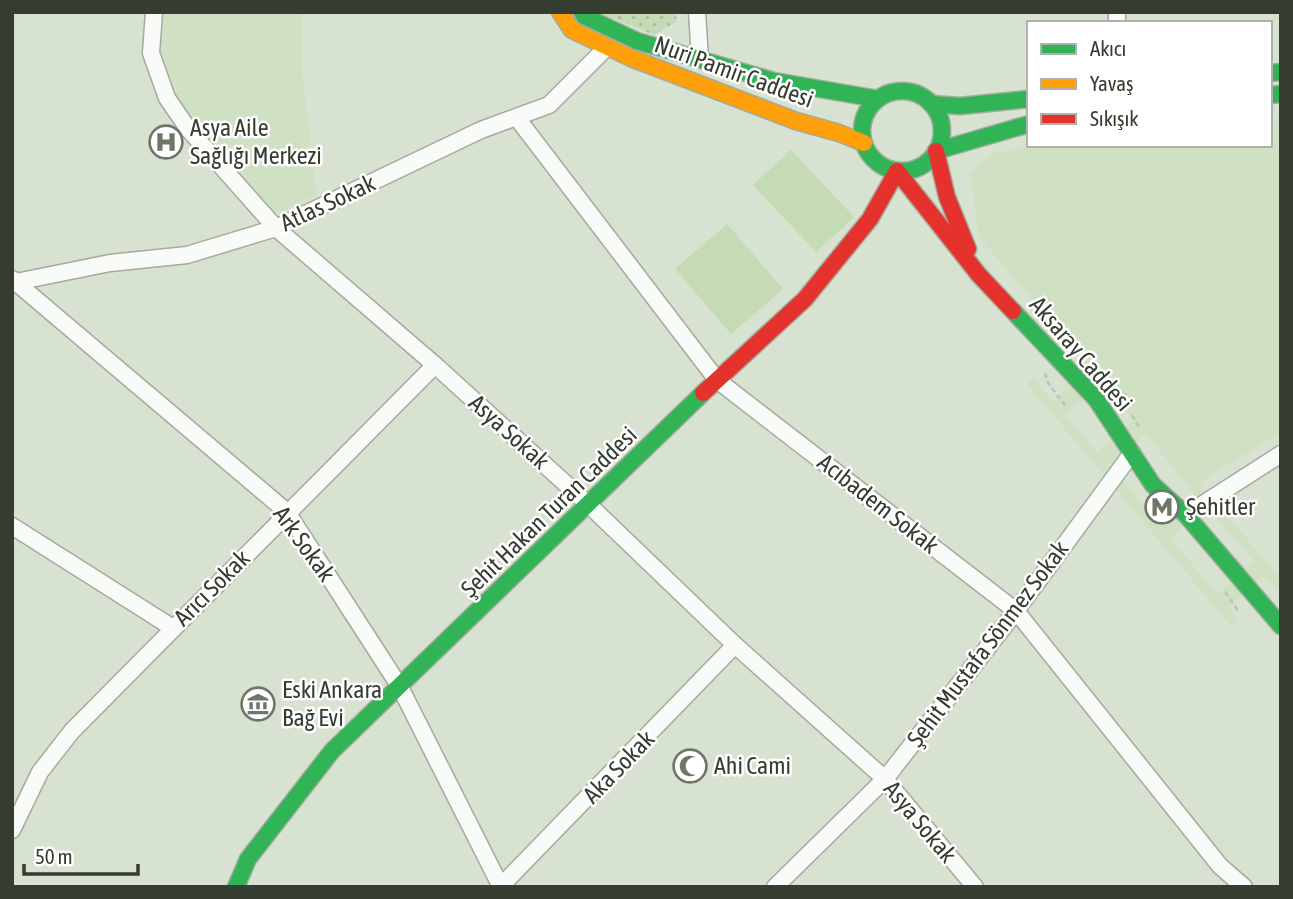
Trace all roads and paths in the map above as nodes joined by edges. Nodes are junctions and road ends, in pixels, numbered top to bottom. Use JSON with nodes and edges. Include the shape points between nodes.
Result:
{"nodes":[{"id":1,"x":154,"y":12,"type":"edge"},
{"id":2,"x":560,"y":12,"type":"edge"},
{"id":3,"x":582,"y":12,"type":"edge"},
{"id":4,"x":697,"y":12,"type":"edge"},
{"id":5,"x":607,"y":47,"type":"junction"},
{"id":6,"x":700,"y":59,"type":"junction"},
{"id":7,"x":878,"y":99,"type":"junction"},
{"id":8,"x":1027,"y":99,"type":"edge"},
{"id":9,"x":931,"y":104,"type":"junction"},
{"id":10,"x":517,"y":118,"type":"junction"},
{"id":11,"x":1027,"y":125,"type":"edge"},
{"id":12,"x":864,"y":143,"type":"junction"},
{"id":13,"x":936,"y":151,"type":"junction"},
{"id":14,"x":897,"y":171,"type":"junction"},
{"id":15,"x":276,"y":228,"type":"junction"},
{"id":16,"x":979,"y":275,"type":"junction"},
{"id":17,"x":14,"y":280,"type":"edge"},
{"id":18,"x":435,"y":365,"type":"junction"},
{"id":19,"x":717,"y":380,"type":"junction"},
{"id":20,"x":1048,"y":383,"type":"dead end"},
{"id":21,"x":1126,"y":394,"type":"dead end"},
{"id":22,"x":1120,"y":398,"type":"dead end"},
{"id":23,"x":1067,"y":408,"type":"dead end"},
{"id":24,"x":1132,"y":453,"type":"junction"},
{"id":25,"x":1281,"y":454,"type":"edge"},
{"id":26,"x":589,"y":505,"type":"junction"},
{"id":27,"x":287,"y":512,"type":"junction"},
{"id":28,"x":1186,"y":515,"type":"junction"},
{"id":29,"x":12,"y":526,"type":"edge"},
{"id":30,"x":1016,"y":611,"type":"junction"},
{"id":31,"x":1281,"y":626,"type":"edge"},
{"id":32,"x":173,"y":628,"type":"junction"},
{"id":33,"x":735,"y":645,"type":"junction"},
{"id":34,"x":400,"y":687,"type":"junction"},
{"id":35,"x":885,"y":779,"type":"junction"},
{"id":36,"x":12,"y":830,"type":"edge"},
{"id":37,"x":501,"y":886,"type":"edge"},
{"id":38,"x":236,"y":887,"type":"edge"},
{"id":39,"x":775,"y":887,"type":"edge"},
{"id":40,"x":975,"y":887,"type":"edge"},
{"id":41,"x":1244,"y":887,"type":"edge"}],
"edges":[{"from":1,"to":15,"type":"street","name":"Asya Sokak","via":[[151,53],[167,98],[189,130]]},
{"from":2,"to":5,"type":"main road","name":"Nuri Pamir Caddesi","via":[[572,30]]},
{"from":3,"to":6,"type":"main road","name":"Nuri Pamir Caddesi","via":[[637,41]]},
{"from":4,"to":6,"type":"street"},
{"from":5,"to":10,"type":"street","name":"Atlas Sokak","via":[[549,105]]},
{"from":5,"to":12,"type":"main road","name":"Nuri Pamir Caddesi"},
{"from":6,"to":7,"type":"main road","name":"Nuri Pamir Caddesi","via":[[774,81]]},
{"from":7,"to":9,"type":"main road","via":[[888,93],[911,92]]},
{"from":7,"to":12,"type":"main road","via":[[864,119]]},
{"from":8,"to":9,"type":"main road"},
{"from":9,"to":13,"type":"main road","via":[[941,127]]},
{"from":10,"to":15,"type":"street","name":"Atlas Sokak","via":[[481,130]]},
{"from":10,"to":19,"type":"street","name":"Acıbadem Sokak"},
{"from":11,"to":13,"type":"main road"},
{"from":12,"to":14,"type":"main road","via":[[876,162]]},
{"from":13,"to":14,"type":"main road","via":[[919,167]]},
{"from":13,"to":16,"type":"main road","via":[[947,197]]},
{"from":14,"to":16,"type":"main road","name":"Aksaray Caddesi"},
{"from":14,"to":19,"type":"main road","name":"Şehit Hakan Turan Caddesi","via":[[870,219],[805,299]]},
{"from":15,"to":17,"type":"street","name":"Atlas Sokak","via":[[187,255]]},
{"from":15,"to":18,"type":"street","name":"Asya Sokak"},
{"from":16,"to":24,"type":"main road","name":"Aksaray Caddesi","via":[[1096,399]]},
{"from":17,"to":27,"type":"street","name":"Ark Sokak"},
{"from":18,"to":26,"type":"street","name":"Asya Sokak"},
{"from":18,"to":27,"type":"street","name":"Arıcı Sokak"},
{"from":19,"to":26,"type":"main road","name":"Şehit Hakan Turan Caddesi"},
{"from":19,"to":30,"type":"street","name":"Acıbadem Sokak"},
{"from":20,"to":23,"type":"path"},
{"from":21,"to":22,"type":"path"},
{"from":24,"to":28,"type":"main road","name":"Aksaray Caddesi","via":[[1153,485]]},
{"from":24,"to":30,"type":"street","name":"Şehit Mustafa Sönmez Sokak"},
{"from":25,"to":28,"type":"street"},
{"from":26,"to":33,"type":"street","name":"Asya Sokak"},
{"from":26,"to":34,"type":"main road","name":"Şehit Hakan Turan Caddesi"},
{"from":27,"to":32,"type":"street","name":"Arıcı Sokak"},
{"from":27,"to":34,"type":"street","name":"Ark Sokak"},
{"from":28,"to":31,"type":"main road","name":"Aksaray Caddesi"},
{"from":29,"to":32,"type":"street"},
{"from":30,"to":35,"type":"street","name":"Şehit Mustafa Sönmez Sokak"},
{"from":30,"to":41,"type":"street","name":"Acıbadem Sokak","via":[[1220,866]]},
{"from":32,"to":36,"type":"street","name":"Arıcı Sokak","via":[[72,731],[40,772]]},
{"from":33,"to":35,"type":"street","name":"Asya Sokak"},
{"from":33,"to":37,"type":"street","name":"Aka Sokak"},
{"from":34,"to":37,"type":"street","name":"Ark Sokak"},
{"from":34,"to":38,"type":"main road","name":"Şehit Hakan Turan Caddesi","via":[[332,751],[248,859]]},
{"from":35,"to":39,"type":"street","name":"Şehit Mustafa Sönmez Sokak"},
{"from":35,"to":40,"type":"street","name":"Asya Sokak"}]}
